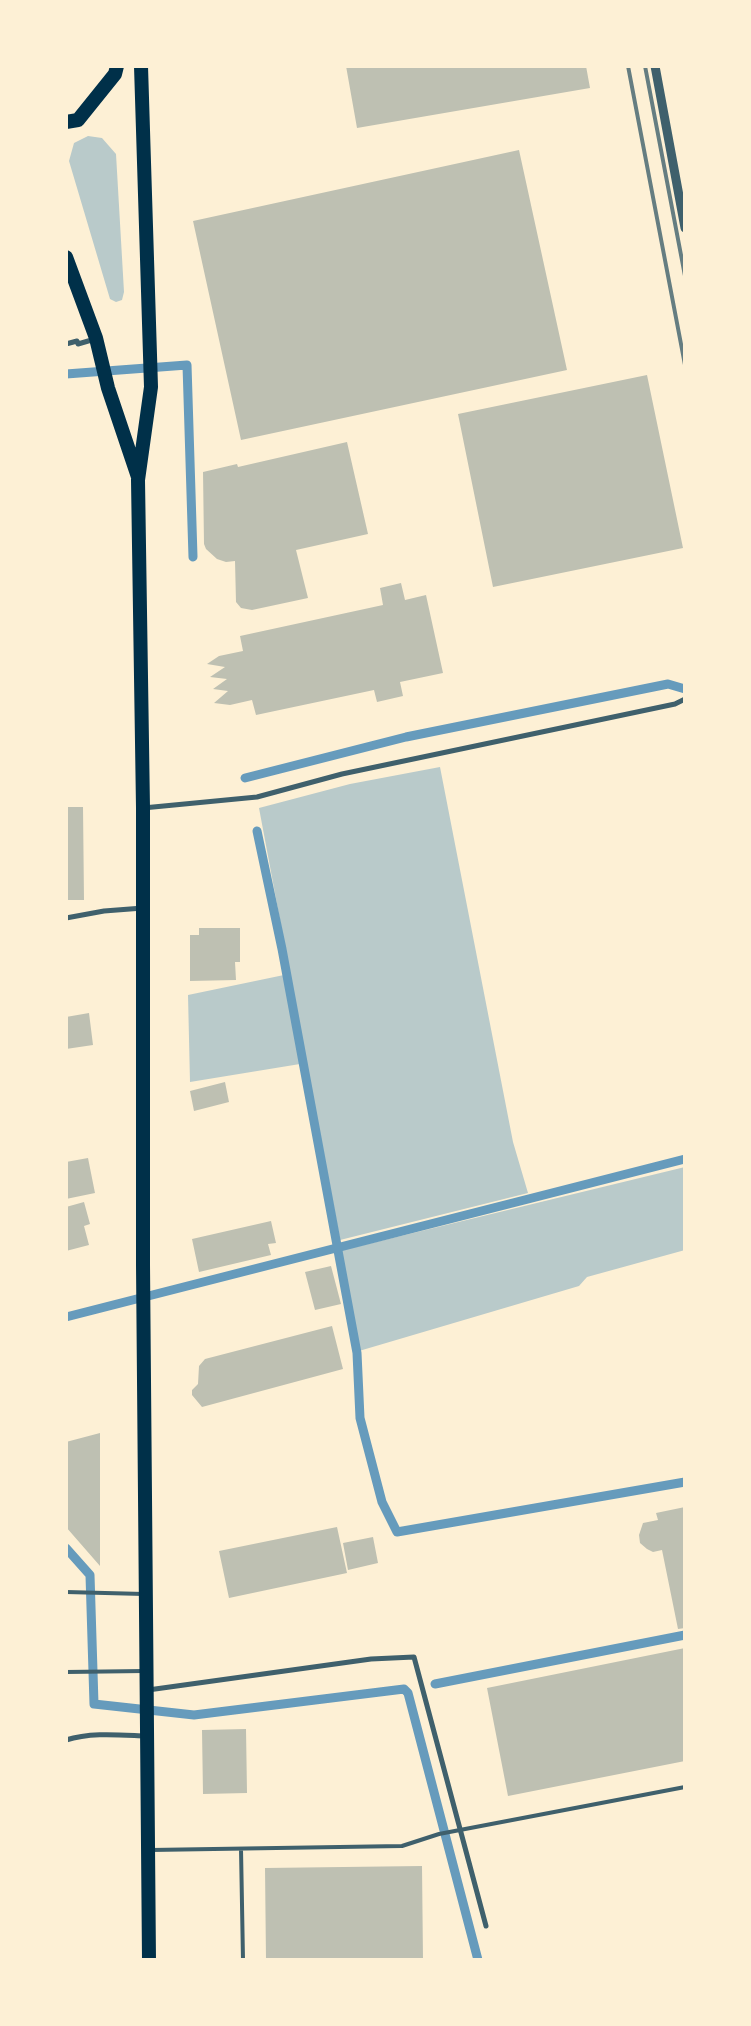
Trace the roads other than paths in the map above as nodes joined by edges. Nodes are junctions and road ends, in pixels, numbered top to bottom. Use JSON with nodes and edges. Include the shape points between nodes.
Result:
{"nodes":[{"id":1,"x":117,"y":66,"type":"edge"},
{"id":2,"x":141,"y":66,"type":"edge"},
{"id":3,"x":655,"y":66,"type":"edge"},
{"id":4,"x":66,"y":122,"type":"edge"},
{"id":5,"x":685,"y":228,"type":"edge"},
{"id":6,"x":66,"y":257,"type":"edge"},
{"id":7,"x":96,"y":338,"type":"junction"},
{"id":8,"x":66,"y":344,"type":"edge"},
{"id":9,"x":138,"y":480,"type":"junction"},
{"id":10,"x":684,"y":700,"type":"edge"},
{"id":11,"x":143,"y":808,"type":"junction"},
{"id":12,"x":143,"y":908,"type":"junction"},
{"id":13,"x":66,"y":918,"type":"edge"},
{"id":14,"x":66,"y":1592,"type":"edge"},
{"id":15,"x":147,"y":1594,"type":"junction"},
{"id":16,"x":147,"y":1671,"type":"junction"},
{"id":17,"x":66,"y":1672,"type":"edge"},
{"id":18,"x":146,"y":1690,"type":"junction"},
{"id":19,"x":147,"y":1730,"type":"junction"},
{"id":20,"x":66,"y":1740,"type":"edge"},
{"id":21,"x":685,"y":1787,"type":"edge"},
{"id":22,"x":460,"y":1831,"type":"junction"},
{"id":23,"x":241,"y":1849,"type":"junction"},
{"id":24,"x":148,"y":1850,"type":"junction"},
{"id":25,"x":486,"y":1926,"type":"dead end"},
{"id":26,"x":149,"y":1960,"type":"edge"},
{"id":27,"x":243,"y":1960,"type":"edge"}],
"edges":[{"from":1,"to":4,"type":"highway","via":[[115,74],[78,120]]},
{"from":2,"to":9,"type":"highway","via":[[151,387]]},
{"from":3,"to":5,"type":"street"},
{"from":6,"to":7,"type":"highway"},
{"from":7,"to":8,"type":"street"},
{"from":7,"to":9,"type":"highway","via":[[108,388]]},
{"from":9,"to":11,"type":"highway"},
{"from":10,"to":11,"type":"street","via":[[342,774],[257,797]]},
{"from":11,"to":12,"type":"highway"},
{"from":12,"to":13,"type":"street"},
{"from":12,"to":15,"type":"highway"},
{"from":14,"to":15,"type":"lane"},
{"from":15,"to":16,"type":"highway"},
{"from":16,"to":17,"type":"lane"},
{"from":16,"to":18,"type":"highway"},
{"from":18,"to":19,"type":"highway"},
{"from":18,"to":22,"type":"street","via":[[371,1659],[414,1657]]},
{"from":19,"to":20,"type":"street"},
{"from":19,"to":24,"type":"highway"},
{"from":21,"to":22,"type":"lane"},
{"from":22,"to":23,"type":"lane","via":[[402,1846]]},
{"from":22,"to":25,"type":"street"},
{"from":23,"to":24,"type":"lane"},
{"from":23,"to":27,"type":"lane"},
{"from":24,"to":26,"type":"highway"}]}
